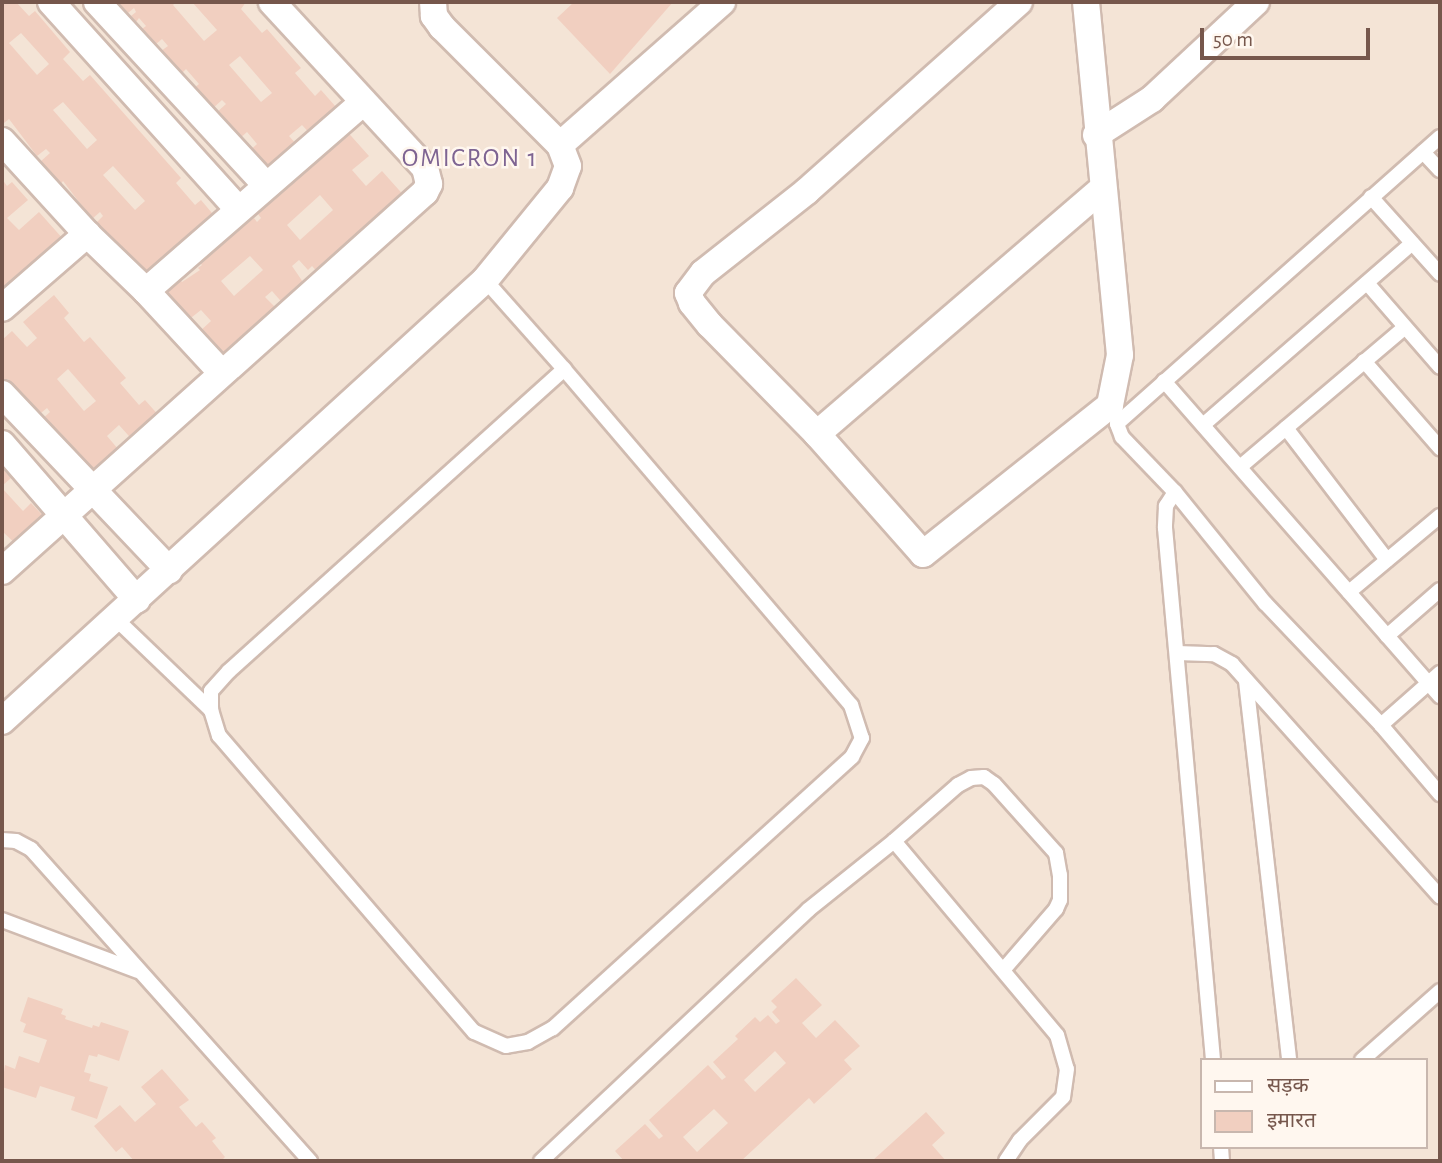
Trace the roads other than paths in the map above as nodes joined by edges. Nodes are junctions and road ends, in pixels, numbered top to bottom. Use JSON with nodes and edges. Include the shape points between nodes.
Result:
{"nodes":[{"id":1,"x":51,"y":2,"type":"edge"},
{"id":2,"x":97,"y":2,"type":"edge"},
{"id":3,"x":272,"y":2,"type":"edge"},
{"id":4,"x":433,"y":2,"type":"edge"},
{"id":5,"x":722,"y":2,"type":"edge"},
{"id":6,"x":1018,"y":2,"type":"edge"},
{"id":7,"x":1086,"y":2,"type":"edge"},
{"id":8,"x":1256,"y":2,"type":"edge"},
{"id":9,"x":362,"y":103,"type":"junction"},
{"id":10,"x":1096,"y":135,"type":"junction"},
{"id":11,"x":1440,"y":137,"type":"edge"},
{"id":12,"x":3,"y":145,"type":"edge"},
{"id":13,"x":560,"y":145,"type":"junction"},
{"id":14,"x":1423,"y":152,"type":"junction"},
{"id":15,"x":1440,"y":170,"type":"edge"},
{"id":16,"x":266,"y":185,"type":"junction"},
{"id":17,"x":1102,"y":189,"type":"junction"},
{"id":18,"x":1371,"y":197,"type":"junction"},
{"id":19,"x":238,"y":209,"type":"junction"},
{"id":20,"x":87,"y":234,"type":"junction"},
{"id":21,"x":1412,"y":243,"type":"junction"},
{"id":22,"x":1440,"y":274,"type":"edge"},
{"id":23,"x":485,"y":280,"type":"junction"},
{"id":24,"x":1367,"y":283,"type":"junction"},
{"id":25,"x":146,"y":291,"type":"junction"},
{"id":26,"x":2,"y":308,"type":"edge"},
{"id":27,"x":1405,"y":327,"type":"junction"},
{"id":28,"x":1364,"y":361,"type":"junction"},
{"id":29,"x":1440,"y":367,"type":"edge"},
{"id":30,"x":564,"y":369,"type":"junction"},
{"id":31,"x":221,"y":372,"type":"junction"},
{"id":32,"x":1164,"y":381,"type":"junction"},
{"id":33,"x":2,"y":394,"type":"edge"},
{"id":34,"x":1203,"y":425,"type":"junction"},
{"id":35,"x":1286,"y":428,"type":"junction"},
{"id":36,"x":817,"y":434,"type":"junction"},
{"id":37,"x":2,"y":444,"type":"edge"},
{"id":38,"x":1440,"y":448,"type":"edge"},
{"id":39,"x":1240,"y":467,"type":"junction"},
{"id":40,"x":95,"y":489,"type":"junction"},
{"id":41,"x":1175,"y":492,"type":"junction"},
{"id":42,"x":65,"y":516,"type":"junction"},
{"id":43,"x":1440,"y":516,"type":"edge"},
{"id":44,"x":1387,"y":560,"type":"junction"},
{"id":45,"x":169,"y":570,"type":"junction"},
{"id":46,"x":2,"y":571,"type":"edge"},
{"id":47,"x":1440,"y":590,"type":"edge"},
{"id":48,"x":1349,"y":592,"type":"junction"},
{"id":49,"x":137,"y":600,"type":"junction"},
{"id":50,"x":116,"y":619,"type":"junction"},
{"id":51,"x":1387,"y":636,"type":"junction"},
{"id":52,"x":1177,"y":653,"type":"junction"},
{"id":53,"x":1440,"y":673,"type":"edge"},
{"id":54,"x":1246,"y":681,"type":"junction"},
{"id":55,"x":1428,"y":683,"type":"junction"},
{"id":56,"x":1440,"y":696,"type":"edge"},
{"id":57,"x":211,"y":710,"type":"junction"},
{"id":58,"x":2,"y":721,"type":"edge"},
{"id":59,"x":1381,"y":725,"type":"junction"},
{"id":60,"x":1440,"y":794,"type":"edge"},
{"id":61,"x":2,"y":840,"type":"edge"},
{"id":62,"x":894,"y":841,"type":"junction"},
{"id":63,"x":1440,"y":897,"type":"edge"},
{"id":64,"x":2,"y":920,"type":"edge"},
{"id":65,"x":1004,"y":969,"type":"junction"},
{"id":66,"x":142,"y":972,"type":"junction"},
{"id":67,"x":1440,"y":991,"type":"edge"},
{"id":68,"x":1213,"y":1058,"type":"edge"},
{"id":69,"x":1289,"y":1058,"type":"edge"},
{"id":70,"x":1364,"y":1058,"type":"edge"},
{"id":71,"x":310,"y":1161,"type":"edge"},
{"id":72,"x":541,"y":1161,"type":"edge"},
{"id":73,"x":1006,"y":1161,"type":"edge"}],
"edges":[{"from":1,"to":19,"type":"street"},
{"from":2,"to":16,"type":"street"},
{"from":3,"to":9,"type":"street"},
{"from":4,"to":13,"type":"street","via":[[434,16],[442,27]]},
{"from":5,"to":13,"type":"street"},
{"from":6,"to":36,"type":"street","via":[[807,191],[692,284],[688,293],[692,303],[710,325]]},
{"from":7,"to":10,"type":"street"},
{"from":8,"to":10,"type":"street","via":[[1152,99]]},
{"from":9,"to":16,"type":"street"},
{"from":9,"to":31,"type":"street","via":[[425,168],[429,184],[425,192]]},
{"from":10,"to":17,"type":"street"},
{"from":11,"to":14,"type":"lane"},
{"from":12,"to":20,"type":"street"},
{"from":13,"to":23,"type":"street","via":[[568,166],[559,188]]},
{"from":14,"to":15,"type":"lane"},
{"from":14,"to":18,"type":"lane"},
{"from":16,"to":19,"type":"street"},
{"from":17,"to":36,"type":"street"},
{"from":17,"to":36,"type":"street","via":[[1120,355],[1110,405],[923,554]]},
{"from":18,"to":21,"type":"lane"},
{"from":18,"to":32,"type":"lane"},
{"from":19,"to":25,"type":"street"},
{"from":20,"to":25,"type":"street"},
{"from":20,"to":26,"type":"street"},
{"from":21,"to":22,"type":"lane"},
{"from":21,"to":24,"type":"lane"},
{"from":23,"to":30,"type":"lane"},
{"from":23,"to":45,"type":"street"},
{"from":24,"to":27,"type":"lane"},
{"from":24,"to":34,"type":"lane"},
{"from":25,"to":31,"type":"street"},
{"from":27,"to":28,"type":"lane"},
{"from":27,"to":29,"type":"lane"},
{"from":28,"to":35,"type":"lane"},
{"from":28,"to":38,"type":"lane"},
{"from":30,"to":57,"type":"lane","via":[[229,671],[211,691]]},
{"from":30,"to":57,"type":"lane","via":[[851,705],[862,738],[852,757],[553,1028],[528,1042],[506,1046],[474,1032],[219,736]]},
{"from":31,"to":40,"type":"street"},
{"from":32,"to":34,"type":"lane"},
{"from":32,"to":41,"type":"lane","via":[[1120,419],[1118,430]]},
{"from":33,"to":40,"type":"street"},
{"from":34,"to":39,"type":"lane"},
{"from":35,"to":39,"type":"lane"},
{"from":35,"to":44,"type":"lane"},
{"from":37,"to":42,"type":"street"},
{"from":39,"to":48,"type":"lane"},
{"from":40,"to":42,"type":"street"},
{"from":40,"to":45,"type":"street"},
{"from":41,"to":52,"type":"lane","via":[[1166,506],[1165,528]]},
{"from":41,"to":59,"type":"lane","via":[[1284,625]]},
{"from":42,"to":46,"type":"street"},
{"from":42,"to":49,"type":"street"},
{"from":43,"to":44,"type":"lane"},
{"from":44,"to":48,"type":"lane"},
{"from":45,"to":49,"type":"street"},
{"from":47,"to":51,"type":"lane"},
{"from":48,"to":51,"type":"lane"},
{"from":49,"to":50,"type":"street"},
{"from":50,"to":57,"type":"lane"},
{"from":50,"to":58,"type":"street"},
{"from":51,"to":55,"type":"lane"},
{"from":52,"to":54,"type":"lane","via":[[1224,657]]},
{"from":52,"to":68,"type":"lane"},
{"from":53,"to":55,"type":"lane"},
{"from":54,"to":63,"type":"lane"},
{"from":54,"to":69,"type":"lane"},
{"from":55,"to":56,"type":"lane"},
{"from":55,"to":59,"type":"lane"},
{"from":59,"to":60,"type":"lane"},
{"from":61,"to":66,"type":"lane","via":[[32,849]]},
{"from":62,"to":65,"type":"lane"},
{"from":62,"to":65,"type":"lane","via":[[958,785],[984,777],[1056,853],[1060,875],[1056,909]]},
{"from":62,"to":72,"type":"lane","via":[[808,909]]},
{"from":64,"to":66,"type":"lane"},
{"from":65,"to":73,"type":"lane","via":[[1057,1035],[1067,1069],[1063,1097],[1020,1140]]},
{"from":66,"to":71,"type":"lane"},
{"from":67,"to":70,"type":"lane"}]}
